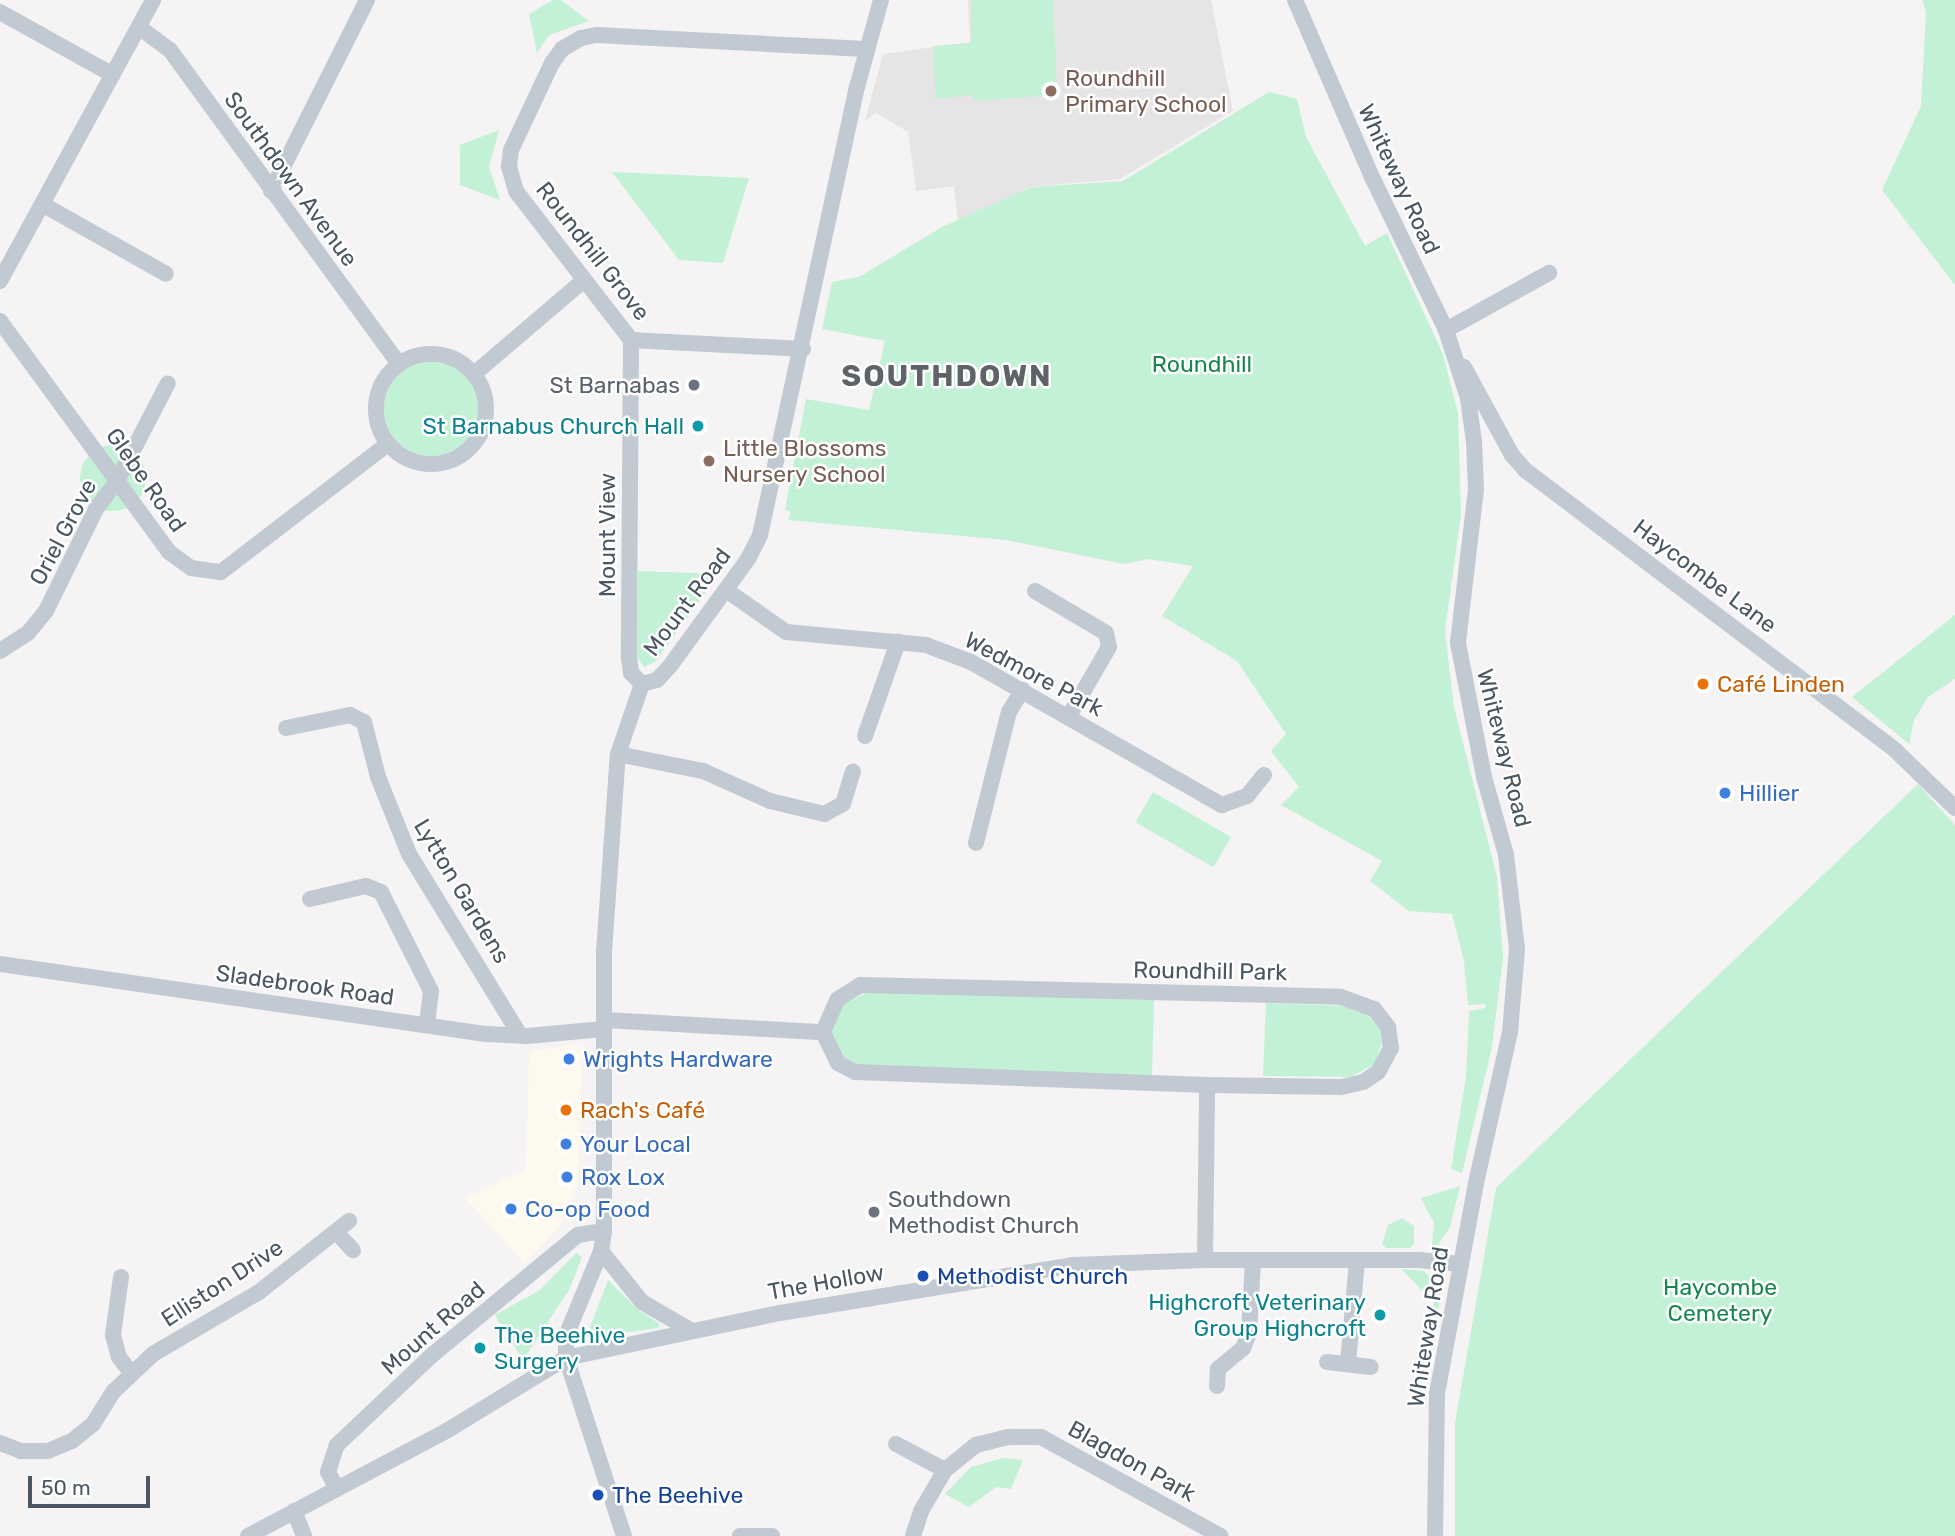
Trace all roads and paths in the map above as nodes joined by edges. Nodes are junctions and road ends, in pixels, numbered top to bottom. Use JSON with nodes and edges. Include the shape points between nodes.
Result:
{"nodes":[{"id":1,"x":153,"y":0,"type":"edge"},
{"id":2,"x":367,"y":0,"type":"edge"},
{"id":3,"x":881,"y":0,"type":"edge"},
{"id":4,"x":1295,"y":0,"type":"edge"},
{"id":5,"x":0,"y":12,"type":"edge"},
{"id":6,"x":139,"y":27,"type":"junction"},
{"id":7,"x":866,"y":49,"type":"junction"},
{"id":8,"x":113,"y":75,"type":"junction"},
{"id":9,"x":271,"y":191,"type":"junction"},
{"id":10,"x":41,"y":204,"type":"junction"},
{"id":11,"x":1549,"y":273,"type":"dead end"},
{"id":12,"x":166,"y":274,"type":"dead end"},
{"id":13,"x":583,"y":280,"type":"junction"},
{"id":14,"x":0,"y":281,"type":"edge"},
{"id":15,"x":0,"y":321,"type":"edge"},
{"id":16,"x":1447,"y":330,"type":"junction"},
{"id":17,"x":631,"y":340,"type":"junction"},
{"id":18,"x":803,"y":349,"type":"junction"},
{"id":19,"x":1457,"y":357,"type":"junction"},
{"id":20,"x":399,"y":364,"type":"junction"},
{"id":21,"x":474,"y":374,"type":"junction"},
{"id":22,"x":168,"y":383,"type":"dead end"},
{"id":23,"x":388,"y":444,"type":"junction"},
{"id":24,"x":117,"y":481,"type":"junction"},
{"id":25,"x":726,"y":590,"type":"junction"},
{"id":26,"x":1035,"y":591,"type":"dead end"},
{"id":27,"x":898,"y":642,"type":"junction"},
{"id":28,"x":0,"y":651,"type":"edge"},
{"id":29,"x":642,"y":684,"type":"junction"},
{"id":30,"x":1022,"y":691,"type":"junction"},
{"id":31,"x":1069,"y":716,"type":"junction"},
{"id":32,"x":286,"y":728,"type":"dead end"},
{"id":33,"x":865,"y":736,"type":"dead end"},
{"id":34,"x":618,"y":754,"type":"junction"},
{"id":35,"x":853,"y":771,"type":"dead end"},
{"id":36,"x":1264,"y":775,"type":"dead end"},
{"id":37,"x":1955,"y":808,"type":"edge"},
{"id":38,"x":976,"y":843,"type":"dead end"},
{"id":39,"x":310,"y":899,"type":"dead end"},
{"id":40,"x":0,"y":964,"type":"edge"},
{"id":41,"x":427,"y":1024,"type":"junction"},
{"id":42,"x":604,"y":1025,"type":"junction"},
{"id":43,"x":823,"y":1032,"type":"junction"},
{"id":44,"x":520,"y":1035,"type":"junction"},
{"id":45,"x":1207,"y":1085,"type":"junction"},
{"id":46,"x":349,"y":1220,"type":"dead end"},
{"id":47,"x":604,"y":1231,"type":"junction"},
{"id":48,"x":337,"y":1232,"type":"junction"},
{"id":49,"x":353,"y":1250,"type":"dead end"},
{"id":50,"x":601,"y":1251,"type":"junction"},
{"id":51,"x":1205,"y":1260,"type":"junction"},
{"id":52,"x":1254,"y":1261,"type":"junction"},
{"id":53,"x":1357,"y":1261,"type":"junction"},
{"id":54,"x":1460,"y":1264,"type":"junction"},
{"id":55,"x":121,"y":1277,"type":"dead end"},
{"id":56,"x":692,"y":1331,"type":"junction"},
{"id":57,"x":566,"y":1358,"type":"junction"},
{"id":58,"x":1327,"y":1362,"type":"dead end"},
{"id":59,"x":1348,"y":1363,"type":"junction"},
{"id":60,"x":1371,"y":1367,"type":"dead end"},
{"id":61,"x":131,"y":1373,"type":"junction"},
{"id":62,"x":1217,"y":1386,"type":"dead end"},
{"id":63,"x":0,"y":1443,"type":"edge"},
{"id":64,"x":896,"y":1444,"type":"dead end"},
{"id":65,"x":945,"y":1469,"type":"junction"},
{"id":66,"x":337,"y":1489,"type":"junction"},
{"id":67,"x":294,"y":1511,"type":"junction"},
{"id":68,"x":248,"y":1536,"type":"edge"},
{"id":69,"x":304,"y":1536,"type":"edge"},
{"id":70,"x":624,"y":1536,"type":"edge"},
{"id":71,"x":740,"y":1536,"type":"edge"},
{"id":72,"x":772,"y":1536,"type":"edge"},
{"id":73,"x":914,"y":1536,"type":"edge"},
{"id":74,"x":1220,"y":1536,"type":"edge"},
{"id":75,"x":1435,"y":1536,"type":"edge"}],
"edges":[{"from":1,"to":6,"type":"street"},
{"from":2,"to":9,"type":"street"},
{"from":3,"to":7,"type":"street","name":"Mount Road"},
{"from":4,"to":16,"type":"street","name":"Whiteway Road","via":[[1367,166]]},
{"from":5,"to":8,"type":"street"},
{"from":6,"to":8,"type":"street"},
{"from":6,"to":9,"type":"street","name":"Southdown Avenue","via":[[170,50]]},
{"from":7,"to":13,"type":"street","name":"Roundhill Grove","via":[[597,35],[562,49],[533,103],[509,166],[516,191]]},
{"from":7,"to":18,"type":"street","name":"Mount Road"},
{"from":8,"to":10,"type":"street"},
{"from":9,"to":20,"type":"street","name":"Southdown Avenue"},
{"from":10,"to":12,"type":"street"},
{"from":10,"to":14,"type":"street"},
{"from":11,"to":16,"type":"street"},
{"from":13,"to":17,"type":"street","name":"Roundhill Grove"},
{"from":13,"to":21,"type":"street"},
{"from":15,"to":24,"type":"street","name":"Glebe Road"},
{"from":16,"to":19,"type":"street","name":"Whiteway Road"},
{"from":17,"to":18,"type":"street","name":"Roundhill Grove"},
{"from":17,"to":29,"type":"street","name":"Mount View","via":[[629,658],[631,673]]},
{"from":18,"to":25,"type":"street","name":"Mount Road","via":[[760,535]]},
{"from":19,"to":37,"type":"street","name":"Haycombe Lane","via":[[1525,470],[1896,751]]},
{"from":19,"to":54,"type":"street","name":"Whiteway Road","via":[[1471,420],[1476,489],[1458,643],[1484,778],[1506,855],[1517,949],[1510,1032]]},
{"from":20,"to":21,"type":"street","via":[[430,354],[457,360]]},
{"from":20,"to":23,"type":"street","via":[[380,390],[376,411]]},
{"from":21,"to":23,"type":"street","via":[[484,391],[486,421],[475,444],[460,457],[417,463]]},
{"from":22,"to":24,"type":"street","name":"Oriel Grove"},
{"from":23,"to":24,"type":"street","name":"Glebe Road","via":[[221,572],[191,568],[169,552]]},
{"from":24,"to":28,"type":"street","name":"Oriel Grove","via":[[96,509],[46,611],[28,633]]},
{"from":25,"to":27,"type":"street","name":"Wedmore Park","via":[[786,632]]},
{"from":25,"to":29,"type":"street","name":"Mount Road","via":[[670,666],[657,680]]},
{"from":26,"to":31,"type":"street","via":[[1105,633],[1110,647]]},
{"from":27,"to":30,"type":"street","name":"Wedmore Park","via":[[926,645],[971,662]]},
{"from":27,"to":33,"type":"street"},
{"from":29,"to":34,"type":"street","name":"Mount Road"},
{"from":30,"to":31,"type":"street","name":"Wedmore Park"},
{"from":30,"to":38,"type":"street","via":[[1009,712]]},
{"from":31,"to":36,"type":"street","name":"Wedmore Park","via":[[1222,805],[1247,796]]},
{"from":32,"to":44,"type":"street","name":"Lytton Gardens","via":[[350,715],[364,722],[377,777],[409,854]]},
{"from":34,"to":35,"type":"street","via":[[703,771],[769,801],[824,814],[843,804]]},
{"from":34,"to":42,"type":"street","name":"Mount Road"},
{"from":39,"to":41,"type":"street","via":[[366,886],[381,892],[430,992]]},
{"from":40,"to":41,"type":"street","name":"Sladebrook Road"},
{"from":41,"to":44,"type":"street","name":"Sladebrook Road"},
{"from":42,"to":43,"type":"street"},
{"from":42,"to":44,"type":"street","name":"Sladebrook Road"},
{"from":42,"to":47,"type":"street","name":"Mount Road"},
{"from":43,"to":45,"type":"street","name":"Roundhill Park","via":[[838,1063],[855,1072]]},
{"from":43,"to":45,"type":"street","name":"Roundhill Park","via":[[838,999],[860,985],[1341,997],[1374,1009],[1388,1027],[1391,1048],[1386,1062],[1363,1083],[1340,1087]]},
{"from":45,"to":51,"type":"street"},
{"from":46,"to":48,"type":"street","name":"Elliston Drive"},
{"from":47,"to":50,"type":"street","name":"Mount Road"},
{"from":47,"to":66,"type":"street","name":"Mount Road","via":[[578,1235],[431,1356],[337,1445],[328,1472]]},
{"from":48,"to":49,"type":"street"},
{"from":48,"to":61,"type":"street","name":"Elliston Drive","via":[[259,1292],[153,1354]]},
{"from":50,"to":56,"type":"street","via":[[642,1302]]},
{"from":50,"to":57,"type":"street","name":"Mount Road","via":[[566,1336]]},
{"from":51,"to":52,"type":"street","name":"The Hollow"},
{"from":51,"to":56,"type":"street","name":"The Hollow","via":[[1026,1271]]},
{"from":52,"to":53,"type":"street","name":"The Hollow"},
{"from":52,"to":62,"type":"street","via":[[1250,1333],[1243,1348],[1218,1369]]},
{"from":53,"to":54,"type":"street","name":"The Hollow"},
{"from":53,"to":59,"type":"street"},
{"from":54,"to":75,"type":"street","name":"Whiteway Road","via":[[1437,1394]]},
{"from":55,"to":61,"type":"street","via":[[113,1335],[119,1357]]},
{"from":56,"to":57,"type":"street","name":"The Hollow"},
{"from":57,"to":66,"type":"street","name":"The Hollow","via":[[448,1430]]},
{"from":57,"to":70,"type":"street"},
{"from":58,"to":59,"type":"street"},
{"from":59,"to":60,"type":"street"},
{"from":61,"to":63,"type":"street","name":"Elliston Drive","via":[[93,1424],[72,1441],[48,1451],[21,1451]]},
{"from":64,"to":65,"type":"street"},
{"from":65,"to":73,"type":"street","name":"Blagdon Park","via":[[921,1511]]},
{"from":65,"to":74,"type":"street","name":"Blagdon Park","via":[[976,1445],[1009,1437],[1041,1437]]},
{"from":66,"to":67,"type":"street","name":"The Hollow"},
{"from":67,"to":68,"type":"street","name":"The Hollow"},
{"from":67,"to":69,"type":"street"},
{"from":71,"to":72,"type":"street"}]}
